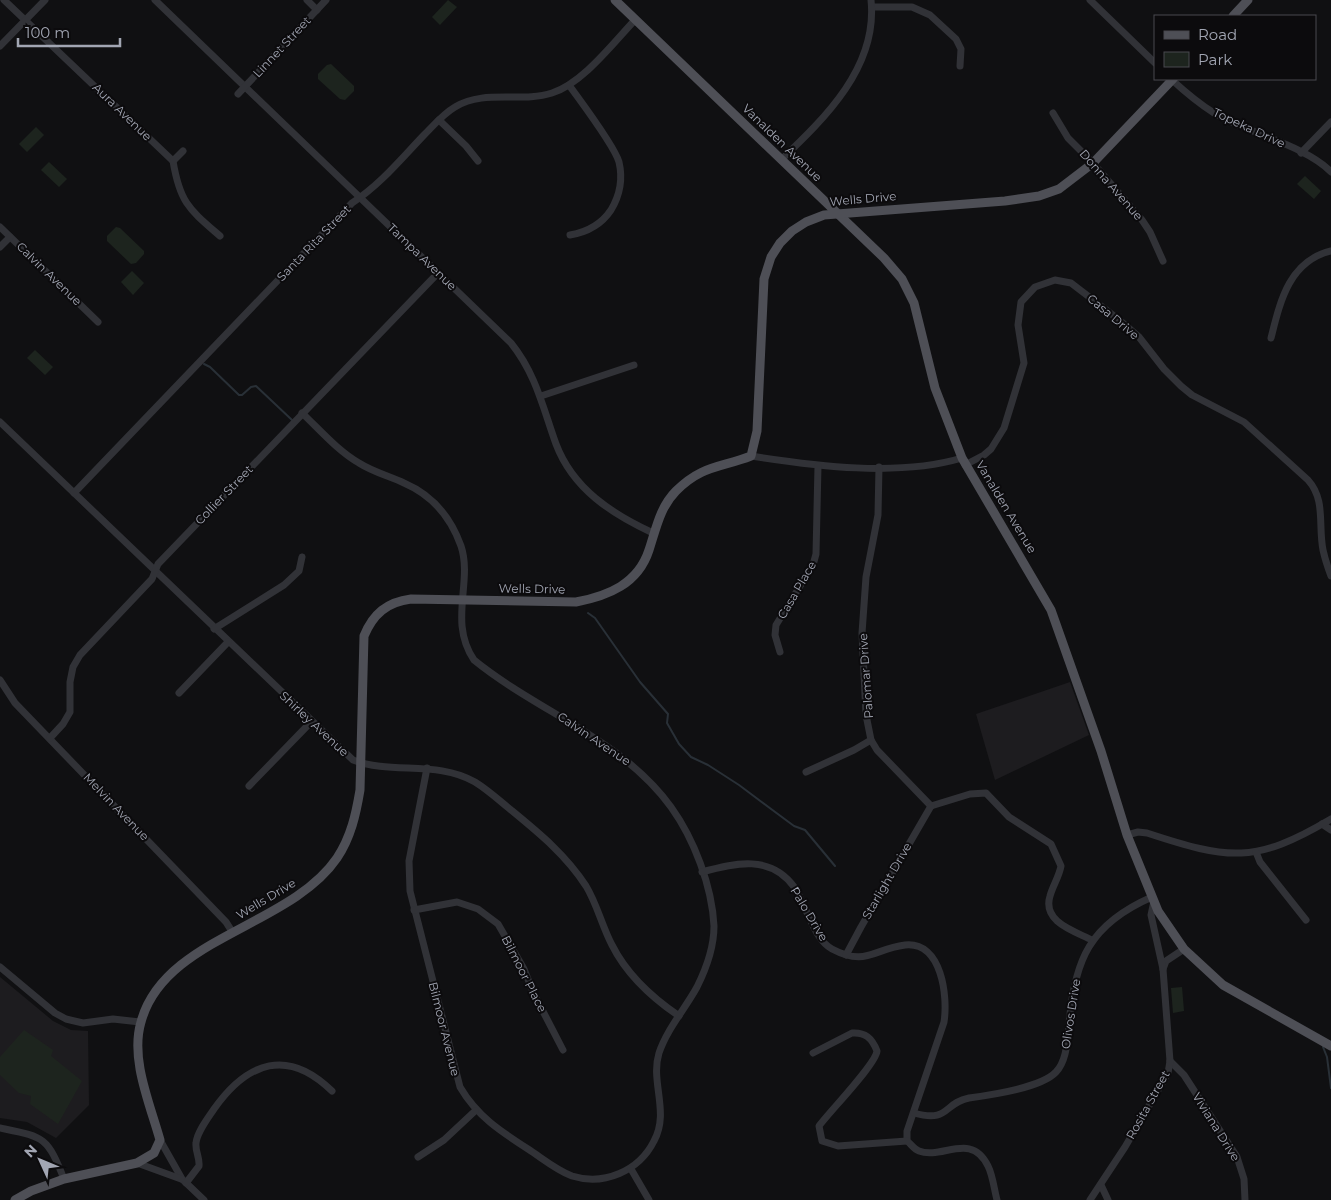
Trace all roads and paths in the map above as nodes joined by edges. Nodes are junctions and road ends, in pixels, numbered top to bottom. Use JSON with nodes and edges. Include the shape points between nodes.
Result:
{"nodes":[{"id":1,"x":4,"y":0,"type":"edge"},
{"id":2,"x":45,"y":0,"type":"edge"},
{"id":3,"x":155,"y":0,"type":"edge"},
{"id":4,"x":307,"y":0,"type":"edge"},
{"id":5,"x":326,"y":0,"type":"edge"},
{"id":6,"x":615,"y":0,"type":"edge"},
{"id":7,"x":1090,"y":0,"type":"edge"},
{"id":8,"x":1248,"y":0,"type":"edge"},
{"id":9,"x":871,"y":3,"type":"edge"},
{"id":10,"x":317,"y":10,"type":"junction"},
{"id":11,"x":1234,"y":15,"type":"edge"},
{"id":12,"x":25,"y":20,"type":"junction"},
{"id":13,"x":635,"y":20,"type":"junction"},
{"id":14,"x":0,"y":46,"type":"edge"},
{"id":15,"x":1154,"y":62,"type":"edge"},
{"id":16,"x":960,"y":66,"type":"dead end"},
{"id":17,"x":1171,"y":80,"type":"edge"},
{"id":18,"x":1173,"y":80,"type":"edge"},
{"id":19,"x":569,"y":85,"type":"junction"},
{"id":20,"x":245,"y":87,"type":"junction"},
{"id":21,"x":238,"y":94,"type":"dead end"},
{"id":22,"x":1053,"y":113,"type":"dead end"},
{"id":23,"x":439,"y":120,"type":"junction"},
{"id":24,"x":1331,"y":122,"type":"edge"},
{"id":25,"x":183,"y":151,"type":"dead end"},
{"id":26,"x":1301,"y":153,"type":"junction"},
{"id":27,"x":781,"y":160,"type":"junction"},
{"id":28,"x":173,"y":161,"type":"junction"},
{"id":29,"x":478,"y":161,"type":"dead end"},
{"id":30,"x":1093,"y":163,"type":"junction"},
{"id":31,"x":1331,"y":172,"type":"edge"},
{"id":32,"x":359,"y":198,"type":"junction"},
{"id":33,"x":836,"y":213,"type":"junction"},
{"id":34,"x":0,"y":227,"type":"edge"},
{"id":35,"x":570,"y":235,"type":"dead end"},
{"id":36,"x":220,"y":236,"type":"dead end"},
{"id":37,"x":10,"y":237,"type":"junction"},
{"id":38,"x":0,"y":247,"type":"edge"},
{"id":39,"x":1331,"y":250,"type":"edge"},
{"id":40,"x":1163,"y":261,"type":"dead end"},
{"id":41,"x":438,"y":273,"type":"junction"},
{"id":42,"x":98,"y":322,"type":"dead end"},
{"id":43,"x":1271,"y":338,"type":"dead end"},
{"id":44,"x":634,"y":365,"type":"dead end"},
{"id":45,"x":541,"y":396,"type":"junction"},
{"id":46,"x":302,"y":413,"type":"junction"},
{"id":47,"x":0,"y":422,"type":"edge"},
{"id":48,"x":751,"y":456,"type":"junction"},
{"id":49,"x":963,"y":461,"type":"junction"},
{"id":50,"x":818,"y":466,"type":"junction"},
{"id":51,"x":879,"y":467,"type":"junction"},
{"id":52,"x":74,"y":493,"type":"junction"},
{"id":53,"x":653,"y":533,"type":"junction"},
{"id":54,"x":302,"y":557,"type":"dead end"},
{"id":55,"x":154,"y":571,"type":"junction"},
{"id":56,"x":1331,"y":576,"type":"edge"},
{"id":57,"x":461,"y":600,"type":"junction"},
{"id":58,"x":214,"y":628,"type":"junction"},
{"id":59,"x":228,"y":642,"type":"junction"},
{"id":60,"x":780,"y":652,"type":"dead end"},
{"id":61,"x":0,"y":680,"type":"edge"},
{"id":62,"x":179,"y":693,"type":"dead end"},
{"id":63,"x":311,"y":722,"type":"junction"},
{"id":64,"x":50,"y":738,"type":"junction"},
{"id":65,"x":871,"y":740,"type":"junction"},
{"id":66,"x":360,"y":762,"type":"junction"},
{"id":67,"x":427,"y":768,"type":"junction"},
{"id":68,"x":806,"y":772,"type":"dead end"},
{"id":69,"x":249,"y":786,"type":"dead end"},
{"id":70,"x":930,"y":806,"type":"junction"},
{"id":71,"x":1331,"y":819,"type":"edge"},
{"id":72,"x":1322,"y":824,"type":"junction"},
{"id":73,"x":1331,"y":830,"type":"edge"},
{"id":74,"x":1127,"y":835,"type":"junction"},
{"id":75,"x":1256,"y":852,"type":"junction"},
{"id":76,"x":702,"y":872,"type":"junction"},
{"id":77,"x":1153,"y":899,"type":"junction"},
{"id":78,"x":414,"y":910,"type":"junction"},
{"id":79,"x":1306,"y":920,"type":"dead end"},
{"id":80,"x":233,"y":933,"type":"junction"},
{"id":81,"x":1092,"y":940,"type":"junction"},
{"id":82,"x":1184,"y":949,"type":"junction"},
{"id":83,"x":846,"y":955,"type":"junction"},
{"id":84,"x":0,"y":967,"type":"edge"},
{"id":85,"x":1163,"y":969,"type":"junction"},
{"id":86,"x":679,"y":1016,"type":"junction"},
{"id":87,"x":140,"y":1022,"type":"junction"},
{"id":88,"x":1331,"y":1046,"type":"edge"},
{"id":89,"x":563,"y":1050,"type":"dead end"},
{"id":90,"x":813,"y":1052,"type":"dead end"},
{"id":91,"x":1170,"y":1061,"type":"junction"},
{"id":92,"x":332,"y":1091,"type":"dead end"},
{"id":93,"x":476,"y":1111,"type":"junction"},
{"id":94,"x":914,"y":1113,"type":"junction"},
{"id":95,"x":0,"y":1128,"type":"edge"},
{"id":96,"x":160,"y":1140,"type":"junction"},
{"id":97,"x":907,"y":1141,"type":"junction"},
{"id":98,"x":418,"y":1157,"type":"dead end"},
{"id":99,"x":137,"y":1163,"type":"junction"},
{"id":100,"x":631,"y":1169,"type":"junction"},
{"id":101,"x":64,"y":1179,"type":"junction"},
{"id":102,"x":184,"y":1181,"type":"junction"},
{"id":103,"x":1100,"y":1185,"type":"junction"},
{"id":104,"x":15,"y":1200,"type":"edge"},
{"id":105,"x":204,"y":1200,"type":"edge"},
{"id":106,"x":649,"y":1200,"type":"edge"},
{"id":107,"x":997,"y":1200,"type":"edge"},
{"id":108,"x":1090,"y":1200,"type":"edge"},
{"id":109,"x":1108,"y":1200,"type":"edge"},
{"id":110,"x":1245,"y":1200,"type":"edge"}],
"edges":[{"from":1,"to":12,"type":"street","name":"Aura Avenue"},
{"from":2,"to":12,"type":"street"},
{"from":3,"to":20,"type":"street","name":"Tampa Avenue"},
{"from":4,"to":10,"type":"street"},
{"from":5,"to":10,"type":"street","name":"Linnet Street"},
{"from":6,"to":13,"type":"main road","name":"Vanalden Avenue"},
{"from":7,"to":15,"type":"street"},
{"from":8,"to":11,"type":"main road"},
{"from":9,"to":16,"type":"street","via":[[912,7],[930,15],[956,39],[961,49]]},
{"from":9,"to":27,"type":"street","via":[[868,45],[857,72],[844,93]]},
{"from":10,"to":20,"type":"street","name":"Linnet Street"},
{"from":12,"to":14,"type":"street"},
{"from":12,"to":28,"type":"street","name":"Aura Avenue"},
{"from":13,"to":19,"type":"street","name":"Santa Rita Street"},
{"from":13,"to":27,"type":"main road","name":"Vanalden Avenue"},
{"from":17,"to":30,"type":"main road","name":"Wells Drive"},
{"from":18,"to":26,"type":"street","name":"Topeka Drive","via":[[1214,113]]},
{"from":19,"to":23,"type":"street","name":"Santa Rita Street","via":[[535,96],[474,99],[455,107]]},
{"from":19,"to":35,"type":"street","via":[[618,160],[621,179],[617,199],[608,215],[587,232]]},
{"from":20,"to":21,"type":"street","name":"Linnet Street"},
{"from":20,"to":32,"type":"street","name":"Tampa Avenue"},
{"from":22,"to":30,"type":"street","name":"Donna Avenue","via":[[1068,138]]},
{"from":23,"to":29,"type":"street"},
{"from":23,"to":32,"type":"street","name":"Santa Rita Street","via":[[368,194]]},
{"from":24,"to":26,"type":"street"},
{"from":25,"to":28,"type":"street"},
{"from":26,"to":31,"type":"street","name":"Topeka Drive"},
{"from":27,"to":33,"type":"main road","name":"Vanalden Avenue"},
{"from":28,"to":36,"type":"street","via":[[183,200]]},
{"from":30,"to":33,"type":"main road","name":"Wells Drive","via":[[1059,188],[1039,196]]},
{"from":30,"to":40,"type":"street","name":"Donna Avenue","via":[[1142,220]]},
{"from":32,"to":41,"type":"street","name":"Tampa Avenue"},
{"from":32,"to":52,"type":"street","name":"Santa Rita Street"},
{"from":33,"to":48,"type":"main road","name":"Wells Drive","via":[[806,222],[792,231],[771,257],[764,279],[757,431]]},
{"from":33,"to":49,"type":"main road","name":"Vanalden Avenue","via":[[902,279],[914,303],[935,388]]},
{"from":34,"to":37,"type":"street","name":"Calvin Avenue"},
{"from":37,"to":38,"type":"street"},
{"from":37,"to":42,"type":"street","name":"Calvin Avenue"},
{"from":39,"to":43,"type":"street","via":[[1313,258],[1292,277],[1280,301]]},
{"from":41,"to":45,"type":"street","name":"Tampa Avenue","via":[[511,343],[526,363]]},
{"from":41,"to":46,"type":"street","name":"Collier Street"},
{"from":44,"to":45,"type":"street"},
{"from":45,"to":53,"type":"street","name":"Tampa Avenue","via":[[556,445],[581,485],[609,509]]},
{"from":46,"to":55,"type":"street","name":"Collier Street"},
{"from":46,"to":57,"type":"street","name":"Calvin Avenue","via":[[345,454],[405,483],[440,507],[462,548]]},
{"from":47,"to":52,"type":"street","name":"Shirley Avenue"},
{"from":48,"to":50,"type":"street","name":"Casa Drive"},
{"from":48,"to":53,"type":"main road","name":"Wells Drive","via":[[717,465],[688,480],[664,507]]},
{"from":49,"to":51,"type":"street","name":"Casa Drive"},
{"from":49,"to":56,"type":"street","name":"Casa Drive","via":[[984,455],[1004,428],[1024,363],[1018,325],[1021,302],[1029,292],[1045,282],[1071,283],[1139,336],[1181,386],[1244,422],[1308,480],[1320,502],[1322,550]]},
{"from":49,"to":74,"type":"main road","name":"Vanalden Avenue","via":[[1051,610]]},
{"from":50,"to":51,"type":"street","name":"Casa Drive"},
{"from":50,"to":60,"type":"street","name":"Casa Place","via":[[816,554],[810,570],[776,625]]},
{"from":51,"to":65,"type":"street","name":"Palomar Drive","via":[[878,515],[866,577],[863,618],[866,714]]},
{"from":52,"to":55,"type":"street","name":"Shirley Avenue"},
{"from":53,"to":57,"type":"main road","name":"Wells Drive","via":[[649,551],[633,577],[601,598],[576,602]]},
{"from":54,"to":58,"type":"street","via":[[299,571],[284,585]]},
{"from":55,"to":58,"type":"street","name":"Shirley Avenue"},
{"from":55,"to":64,"type":"street","name":"Collier Street","via":[[152,579],[80,655],[70,682],[70,712]]},
{"from":57,"to":66,"type":"main road","name":"Wells Drive","via":[[403,600],[388,605],[372,619],[363,646]]},
{"from":57,"to":76,"type":"street","name":"Calvin Avenue","via":[[463,636],[466,649],[474,660],[637,768],[671,808],[687,835]]},
{"from":58,"to":59,"type":"street","name":"Shirley Avenue"},
{"from":59,"to":62,"type":"street"},
{"from":59,"to":63,"type":"street","name":"Shirley Avenue"},
{"from":61,"to":64,"type":"street","name":"Melvin Avenue","via":[[15,703]]},
{"from":63,"to":66,"type":"street","name":"Shirley Avenue","via":[[353,760]]},
{"from":63,"to":69,"type":"street"},
{"from":64,"to":80,"type":"street","name":"Melvin Avenue"},
{"from":65,"to":68,"type":"street"},
{"from":65,"to":70,"type":"street","name":"Palomar Drive","via":[[884,760]]},
{"from":66,"to":67,"type":"street","name":"Shirley Avenue","via":[[371,766]]},
{"from":66,"to":80,"type":"main road","name":"Wells Drive","via":[[356,815],[337,858],[316,882],[298,896]]},
{"from":67,"to":78,"type":"street","name":"Bilmoor Avenue","via":[[409,861]]},
{"from":67,"to":86,"type":"street","name":"Shirley Avenue","via":[[456,773],[476,783],[553,845],[587,888],[611,944],[636,982]]},
{"from":70,"to":81,"type":"street","via":[[970,794],[986,793],[1009,817],[1052,844],[1061,866],[1050,893],[1048,908],[1062,926]]},
{"from":70,"to":83,"type":"street","name":"Starlight Drive"},
{"from":71,"to":72,"type":"street"},
{"from":72,"to":73,"type":"street"},
{"from":72,"to":75,"type":"street","via":[[1287,843]]},
{"from":74,"to":75,"type":"street","via":[[1147,833],[1209,852]]},
{"from":74,"to":77,"type":"main road","name":"Vanalden Avenue"},
{"from":75,"to":79,"type":"street","via":[[1260,862]]},
{"from":76,"to":83,"type":"street","name":"Palo Drive","via":[[737,862],[757,863],[776,871],[794,886],[822,941]]},
{"from":76,"to":86,"type":"street","name":"Calvin Avenue","via":[[711,902],[714,928],[698,986]]},
{"from":77,"to":81,"type":"street","name":"Olivos Drive","via":[[1126,910]]},
{"from":77,"to":82,"type":"main road","name":"Vanalden Avenue"},
{"from":77,"to":85,"type":"street","name":"Rosita Street","via":[[1151,915]]},
{"from":78,"to":89,"type":"street","name":"Bilmoor Place","via":[[457,902],[478,909],[498,924]]},
{"from":78,"to":93,"type":"street","name":"Bilmoor Avenue","via":[[455,1074]]},
{"from":80,"to":87,"type":"main road","name":"Wells Drive","via":[[170,973],[148,1003]]},
{"from":81,"to":94,"type":"street","name":"Olivos Drive","via":[[1078,972],[1067,1047],[1055,1072],[1034,1083],[962,1100],[943,1114],[929,1117]]},
{"from":82,"to":85,"type":"street","via":[[1166,961]]},
{"from":82,"to":88,"type":"main road","name":"Vanalden Avenue","via":[[1230,989]]},
{"from":83,"to":94,"type":"street","name":"Palo Drive","via":[[862,958],[906,945],[928,953],[939,968],[946,1009],[944,1022]]},
{"from":84,"to":87,"type":"street","via":[[66,1019],[83,1023],[118,1019]]},
{"from":85,"to":91,"type":"street","name":"Rosita Street"},
{"from":86,"to":100,"type":"street","name":"Calvin Avenue","via":[[658,1056],[661,1124],[645,1156]]},
{"from":87,"to":96,"type":"main road","name":"Wells Drive","via":[[140,1065]]},
{"from":90,"to":97,"type":"street","via":[[852,1033],[870,1038],[877,1051],[874,1061],[819,1126],[822,1141],[838,1146]]},
{"from":91,"to":103,"type":"street","name":"Rosita Street","via":[[1168,1073]]},
{"from":91,"to":110,"type":"street","name":"Viviana Drive","via":[[1184,1075],[1237,1157],[1244,1179]]},
{"from":92,"to":102,"type":"street","via":[[313,1073],[286,1064],[254,1071],[221,1100],[209,1117],[196,1145],[199,1166]]},
{"from":93,"to":98,"type":"street","via":[[444,1140]]},
{"from":93,"to":100,"type":"street","name":"Bilmoor Avenue","via":[[493,1126],[570,1175],[599,1179]]},
{"from":94,"to":97,"type":"street","name":"Palo Drive"},
{"from":95,"to":101,"type":"street","via":[[31,1134],[45,1142],[55,1153]]},
{"from":96,"to":99,"type":"main road","via":[[154,1153]]},
{"from":96,"to":102,"type":"street"},
{"from":97,"to":107,"type":"street","via":[[919,1151],[966,1148],[974,1151],[988,1166]]},
{"from":99,"to":101,"type":"main road"},
{"from":99,"to":102,"type":"street"},
{"from":100,"to":106,"type":"street"},
{"from":101,"to":104,"type":"main road"},
{"from":102,"to":105,"type":"street"},
{"from":103,"to":108,"type":"street","name":"Rosita Street"},
{"from":103,"to":109,"type":"street"}]}
